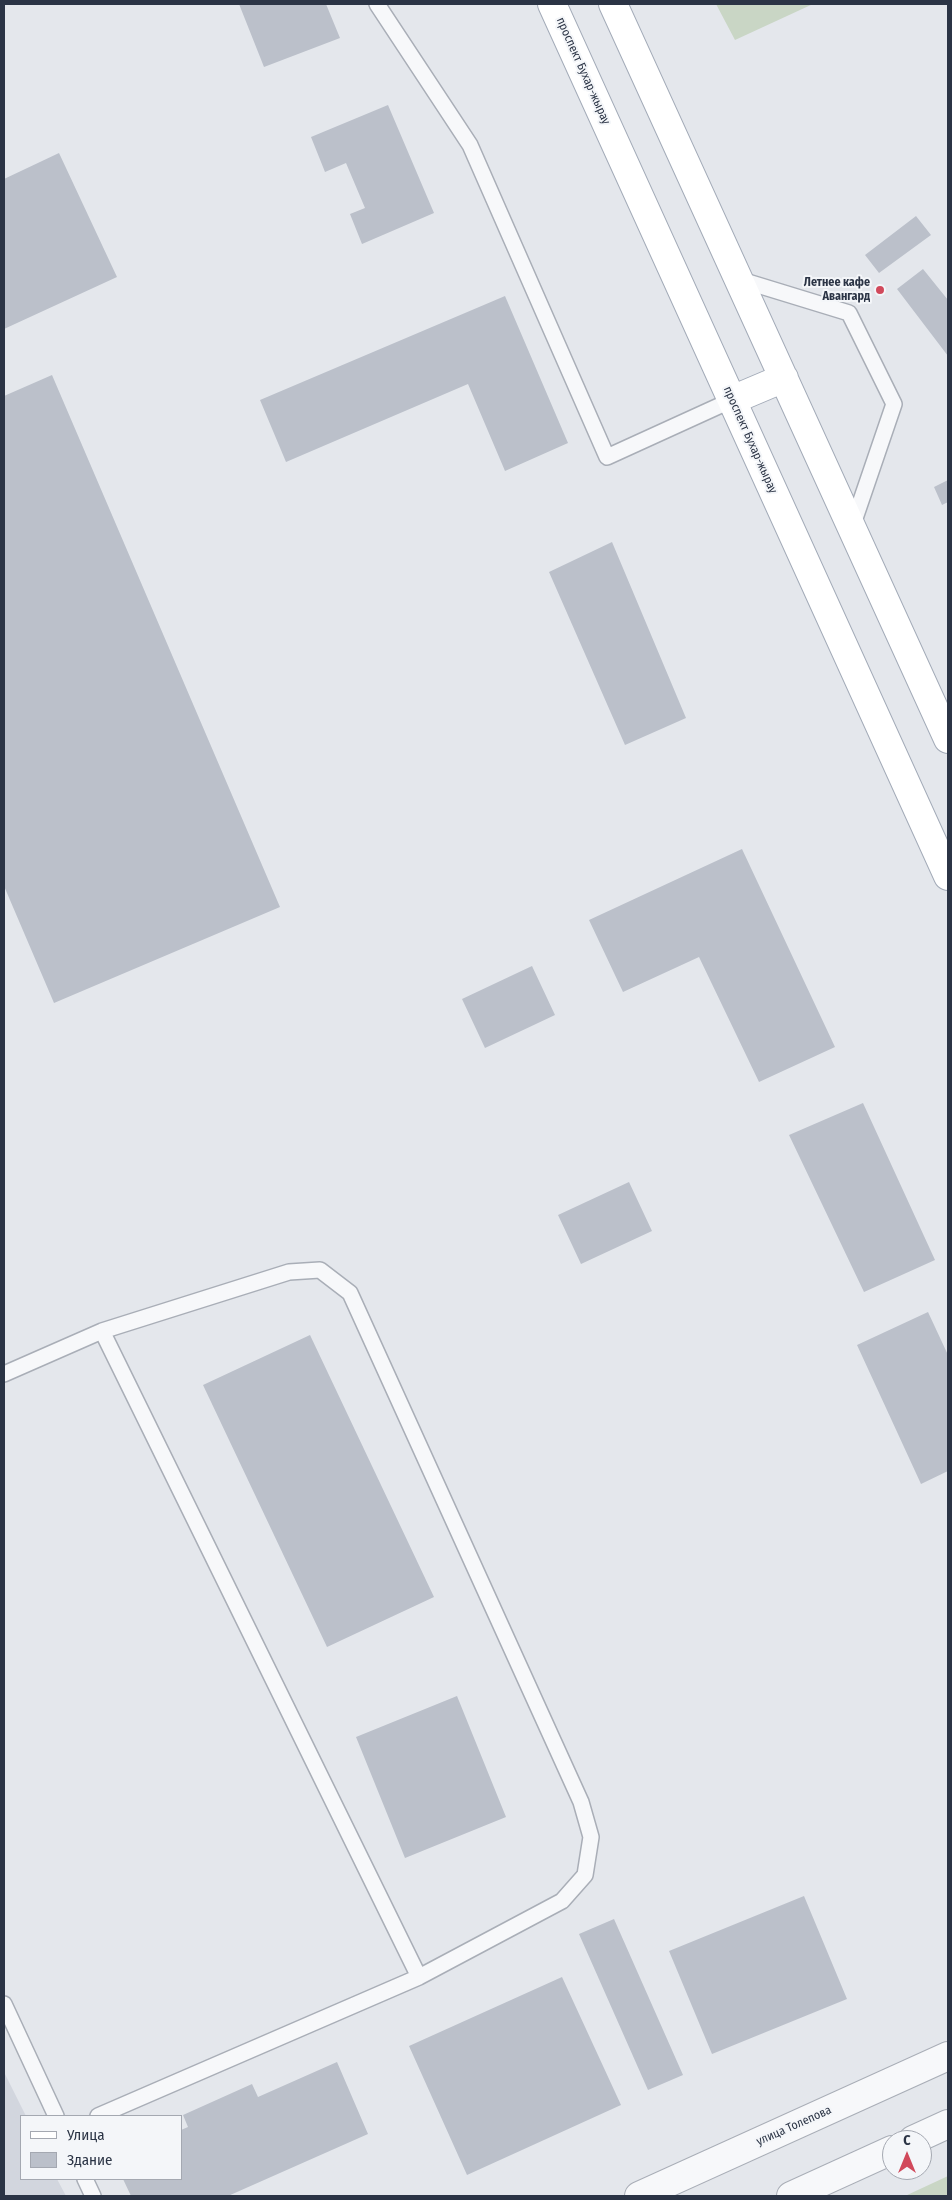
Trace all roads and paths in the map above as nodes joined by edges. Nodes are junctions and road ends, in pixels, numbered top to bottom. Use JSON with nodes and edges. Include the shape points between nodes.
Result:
{"nodes":[{"id":1,"x":376,"y":4,"type":"edge"},
{"id":2,"x":552,"y":4,"type":"edge"},
{"id":3,"x":613,"y":4,"type":"edge"},
{"id":4,"x":738,"y":279,"type":"junction"},
{"id":5,"x":784,"y":378,"type":"junction"},
{"id":6,"x":732,"y":400,"type":"junction"},
{"id":7,"x":852,"y":527,"type":"junction"},
{"id":8,"x":948,"y":739,"type":"edge"},
{"id":9,"x":948,"y":876,"type":"edge"},
{"id":10,"x":102,"y":1331,"type":"junction"},
{"id":11,"x":4,"y":1374,"type":"edge"},
{"id":12,"x":419,"y":1977,"type":"junction"},
{"id":13,"x":4,"y":2004,"type":"edge"},
{"id":14,"x":948,"y":2056,"type":"edge"},
{"id":15,"x":56,"y":2115,"type":"edge"},
{"id":16,"x":100,"y":2115,"type":"edge"},
{"id":17,"x":948,"y":2124,"type":"edge"},
{"id":18,"x":932,"y":2131,"type":"edge"},
{"id":19,"x":882,"y":2155,"type":"edge"},
{"id":20,"x":85,"y":2180,"type":"edge"},
{"id":21,"x":93,"y":2196,"type":"edge"},
{"id":22,"x":639,"y":2196,"type":"edge"},
{"id":23,"x":791,"y":2196,"type":"edge"}],
"edges":[{"from":1,"to":6,"type":"lane","via":[[470,144],[607,457]]},
{"from":2,"to":6,"type":"main road","name":"проспект Бухар-жырау"},
{"from":3,"to":4,"type":"main road"},
{"from":4,"to":5,"type":"main road"},
{"from":4,"to":7,"type":"lane","via":[[849,313],[894,404]]},
{"from":5,"to":6,"type":"main road"},
{"from":5,"to":7,"type":"main road"},
{"from":6,"to":9,"type":"main road","name":"проспект Бухар-жырау"},
{"from":7,"to":8,"type":"main road"},
{"from":10,"to":11,"type":"lane"},
{"from":10,"to":12,"type":"lane"},
{"from":10,"to":12,"type":"lane","via":[[289,1272],[320,1270],[350,1293],[582,1802],[591,1837],[584,1875],[562,1901]]},
{"from":12,"to":16,"type":"lane"},
{"from":13,"to":15,"type":"lane"},
{"from":14,"to":22,"type":"street","name":"улица Толепова"},
{"from":17,"to":18,"type":"street"},
{"from":19,"to":23,"type":"street"},
{"from":20,"to":21,"type":"lane"}]}
